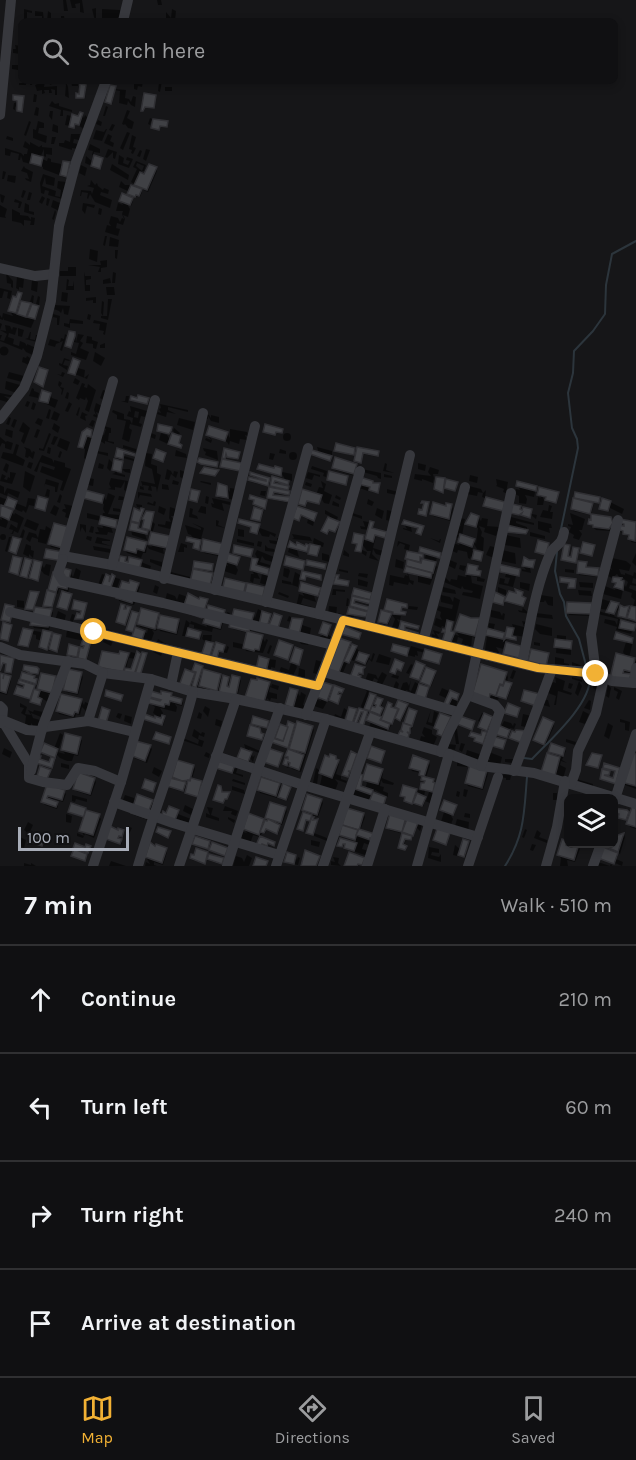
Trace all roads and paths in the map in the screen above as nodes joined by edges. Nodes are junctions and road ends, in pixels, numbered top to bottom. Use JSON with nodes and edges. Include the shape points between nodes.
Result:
{"nodes":[{"id":1,"x":10,"y":0,"type":"edge"},
{"id":2,"x":128,"y":0,"type":"edge"},
{"id":3,"x":124,"y":18,"type":"edge"},
{"id":4,"x":4,"y":39,"type":"edge"},
{"id":5,"x":105,"y":84,"type":"edge"},
{"id":6,"x":0,"y":116,"type":"edge"},
{"id":7,"x":0,"y":268,"type":"edge"},
{"id":8,"x":54,"y":274,"type":"junction"},
{"id":9,"x":113,"y":381,"type":"dead end"},
{"id":10,"x":155,"y":400,"type":"dead end"},
{"id":11,"x":202,"y":413,"type":"dead end"},
{"id":12,"x":0,"y":419,"type":"edge"},
{"id":13,"x":255,"y":426,"type":"dead end"},
{"id":14,"x":308,"y":448,"type":"dead end"},
{"id":15,"x":410,"y":455,"type":"dead end"},
{"id":16,"x":360,"y":471,"type":"dead end"},
{"id":17,"x":465,"y":487,"type":"dead end"},
{"id":18,"x":511,"y":493,"type":"dead end"},
{"id":19,"x":618,"y":520,"type":"dead end"},
{"id":20,"x":560,"y":541,"type":"dead end"},
{"id":21,"x":63,"y":559,"type":"dead end"},
{"id":22,"x":112,"y":565,"type":"junction"},
{"id":23,"x":164,"y":579,"type":"junction"},
{"id":24,"x":215,"y":590,"type":"junction"},
{"id":25,"x":266,"y":602,"type":"junction"},
{"id":26,"x":10,"y":612,"type":"dead end"},
{"id":27,"x":319,"y":614,"type":"junction"},
{"id":28,"x":343,"y":620,"type":"junction"},
{"id":29,"x":369,"y":626,"type":"junction"},
{"id":30,"x":424,"y":638,"type":"junction"},
{"id":31,"x":333,"y":645,"type":"junction"},
{"id":32,"x":0,"y":647,"type":"edge"},
{"id":33,"x":177,"y":652,"type":"junction"},
{"id":34,"x":477,"y":652,"type":"junction"},
{"id":35,"x":68,"y":661,"type":"junction"},
{"id":36,"x":522,"y":663,"type":"junction"},
{"id":37,"x":636,"y":668,"type":"edge"},
{"id":38,"x":552,"y":669,"type":"junction"},
{"id":39,"x":324,"y":672,"type":"junction"},
{"id":40,"x":103,"y":673,"type":"junction"},
{"id":41,"x":594,"y":674,"type":"junction"},
{"id":42,"x":151,"y":679,"type":"junction"},
{"id":43,"x":635,"y":683,"type":"edge"},
{"id":44,"x":171,"y":686,"type":"junction"},
{"id":45,"x":318,"y":686,"type":"junction"},
{"id":46,"x":193,"y":692,"type":"junction"},
{"id":47,"x":468,"y":695,"type":"junction"},
{"id":48,"x":236,"y":699,"type":"junction"},
{"id":49,"x":0,"y":706,"type":"edge"},
{"id":50,"x":280,"y":708,"type":"junction"},
{"id":51,"x":458,"y":712,"type":"junction"},
{"id":52,"x":306,"y":715,"type":"junction"},
{"id":53,"x":326,"y":719,"type":"junction"},
{"id":54,"x":1,"y":722,"type":"edge"},
{"id":55,"x":88,"y":722,"type":"junction"},
{"id":56,"x":41,"y":730,"type":"junction"},
{"id":57,"x":134,"y":732,"type":"junction"},
{"id":58,"x":370,"y":733,"type":"junction"},
{"id":59,"x":636,"y":734,"type":"edge"},
{"id":60,"x":445,"y":753,"type":"junction"},
{"id":61,"x":216,"y":756,"type":"junction"},
{"id":62,"x":481,"y":766,"type":"junction"},
{"id":63,"x":258,"y":769,"type":"junction"},
{"id":64,"x":518,"y":771,"type":"junction"},
{"id":65,"x":498,"y":777,"type":"dead end"},
{"id":66,"x":29,"y":778,"type":"junction"},
{"id":67,"x":121,"y":782,"type":"junction"},
{"id":68,"x":568,"y":783,"type":"junction"},
{"id":69,"x":303,"y":785,"type":"junction"},
{"id":70,"x":596,"y":794,"type":"edge"},
{"id":71,"x":616,"y":794,"type":"edge"},
{"id":72,"x":348,"y":799,"type":"junction"},
{"id":73,"x":114,"y":802,"type":"junction"},
{"id":74,"x":618,"y":802,"type":"edge"},
{"id":75,"x":636,"y":804,"type":"edge"},
{"id":76,"x":385,"y":809,"type":"junction"},
{"id":77,"x":153,"y":815,"type":"junction"},
{"id":78,"x":429,"y":822,"type":"junction"},
{"id":79,"x":192,"y":828,"type":"junction"},
{"id":80,"x":478,"y":837,"type":"junction"},
{"id":81,"x":234,"y":841,"type":"junction"},
{"id":82,"x":599,"y":848,"type":"edge"},
{"id":83,"x":279,"y":855,"type":"junction"},
{"id":84,"x":93,"y":866,"type":"edge"},
{"id":85,"x":138,"y":866,"type":"edge"},
{"id":86,"x":179,"y":866,"type":"edge"},
{"id":87,"x":227,"y":866,"type":"edge"},
{"id":88,"x":276,"y":866,"type":"edge"},
{"id":89,"x":323,"y":866,"type":"edge"},
{"id":90,"x":367,"y":866,"type":"edge"},
{"id":91,"x":417,"y":866,"type":"edge"},
{"id":92,"x":468,"y":866,"type":"edge"},
{"id":93,"x":546,"y":866,"type":"edge"},
{"id":94,"x":593,"y":866,"type":"edge"}],
"edges":[{"from":1,"to":4,"type":"street"},
{"from":2,"to":3,"type":"street"},
{"from":4,"to":6,"type":"street"},
{"from":5,"to":8,"type":"street","via":[[58,226]]},
{"from":7,"to":8,"type":"street","via":[[35,276]]},
{"from":8,"to":12,"type":"street","via":[[37,356],[24,388]]},
{"from":9,"to":22,"type":"street","via":[[63,556]]},
{"from":10,"to":22,"type":"street"},
{"from":11,"to":23,"type":"street"},
{"from":13,"to":24,"type":"street"},
{"from":14,"to":25,"type":"street"},
{"from":15,"to":29,"type":"street"},
{"from":16,"to":27,"type":"street"},
{"from":17,"to":30,"type":"street"},
{"from":18,"to":34,"type":"street"},
{"from":19,"to":41,"type":"street","via":[[591,634]]},
{"from":20,"to":36,"type":"street","via":[[550,554]]},
{"from":21,"to":31,"type":"street","via":[[58,573],[63,581]]},
{"from":22,"to":23,"type":"street"},
{"from":23,"to":24,"type":"street"},
{"from":24,"to":25,"type":"street"},
{"from":25,"to":27,"type":"street"},
{"from":26,"to":33,"type":"street"},
{"from":27,"to":28,"type":"street"},
{"from":28,"to":29,"type":"street"},
{"from":28,"to":31,"type":"street"},
{"from":29,"to":30,"type":"street"},
{"from":30,"to":34,"type":"street"},
{"from":31,"to":39,"type":"street"},
{"from":32,"to":35,"type":"street","via":[[20,655]]},
{"from":33,"to":44,"type":"street"},
{"from":33,"to":45,"type":"street"},
{"from":34,"to":36,"type":"street"},
{"from":34,"to":47,"type":"street"},
{"from":35,"to":40,"type":"street"},
{"from":35,"to":56,"type":"street"},
{"from":36,"to":38,"type":"street"},
{"from":37,"to":43,"type":"street"},
{"from":38,"to":41,"type":"street"},
{"from":38,"to":64,"type":"street"},
{"from":39,"to":45,"type":"street"},
{"from":39,"to":51,"type":"street"},
{"from":40,"to":42,"type":"street"},
{"from":40,"to":55,"type":"street"},
{"from":41,"to":43,"type":"street"},
{"from":41,"to":68,"type":"street","via":[[596,713],[578,751],[575,777]]},
{"from":42,"to":44,"type":"street"},
{"from":42,"to":57,"type":"street"},
{"from":44,"to":46,"type":"street"},
{"from":45,"to":52,"type":"street"},
{"from":46,"to":48,"type":"street"},
{"from":46,"to":77,"type":"street"},
{"from":47,"to":51,"type":"street"},
{"from":47,"to":62,"type":"street","via":[[495,705],[500,711]]},
{"from":48,"to":50,"type":"street"},
{"from":48,"to":61,"type":"street"},
{"from":49,"to":54,"type":"street"},
{"from":50,"to":52,"type":"street"},
{"from":50,"to":63,"type":"street"},
{"from":51,"to":60,"type":"street"},
{"from":52,"to":53,"type":"street"},
{"from":53,"to":58,"type":"street"},
{"from":53,"to":69,"type":"street"},
{"from":54,"to":56,"type":"street"},
{"from":54,"to":66,"type":"street","via":[[29,764]]},
{"from":55,"to":56,"type":"street"},
{"from":55,"to":57,"type":"street"},
{"from":56,"to":66,"type":"street"},
{"from":57,"to":67,"type":"street"},
{"from":58,"to":60,"type":"street"},
{"from":58,"to":72,"type":"street"},
{"from":59,"to":71,"type":"street"},
{"from":60,"to":62,"type":"street"},
{"from":60,"to":78,"type":"street"},
{"from":61,"to":63,"type":"street"},
{"from":61,"to":79,"type":"street"},
{"from":62,"to":64,"type":"street"},
{"from":63,"to":69,"type":"street"},
{"from":63,"to":81,"type":"street"},
{"from":64,"to":68,"type":"street"},
{"from":65,"to":80,"type":"street"},
{"from":66,"to":67,"type":"street","via":[[67,785],[78,768]]},
{"from":67,"to":73,"type":"street"},
{"from":68,"to":70,"type":"street"},
{"from":68,"to":93,"type":"street"},
{"from":69,"to":72,"type":"street"},
{"from":69,"to":83,"type":"street"},
{"from":72,"to":76,"type":"street"},
{"from":72,"to":89,"type":"street"},
{"from":73,"to":77,"type":"street"},
{"from":73,"to":84,"type":"street"},
{"from":74,"to":75,"type":"street"},
{"from":76,"to":78,"type":"street"},
{"from":76,"to":90,"type":"street"},
{"from":77,"to":79,"type":"street"},
{"from":77,"to":85,"type":"street"},
{"from":78,"to":80,"type":"street"},
{"from":78,"to":91,"type":"street"},
{"from":79,"to":81,"type":"street"},
{"from":79,"to":86,"type":"street"},
{"from":80,"to":92,"type":"street"},
{"from":81,"to":83,"type":"street"},
{"from":81,"to":87,"type":"street"},
{"from":82,"to":94,"type":"street"},
{"from":83,"to":88,"type":"street"}]}
